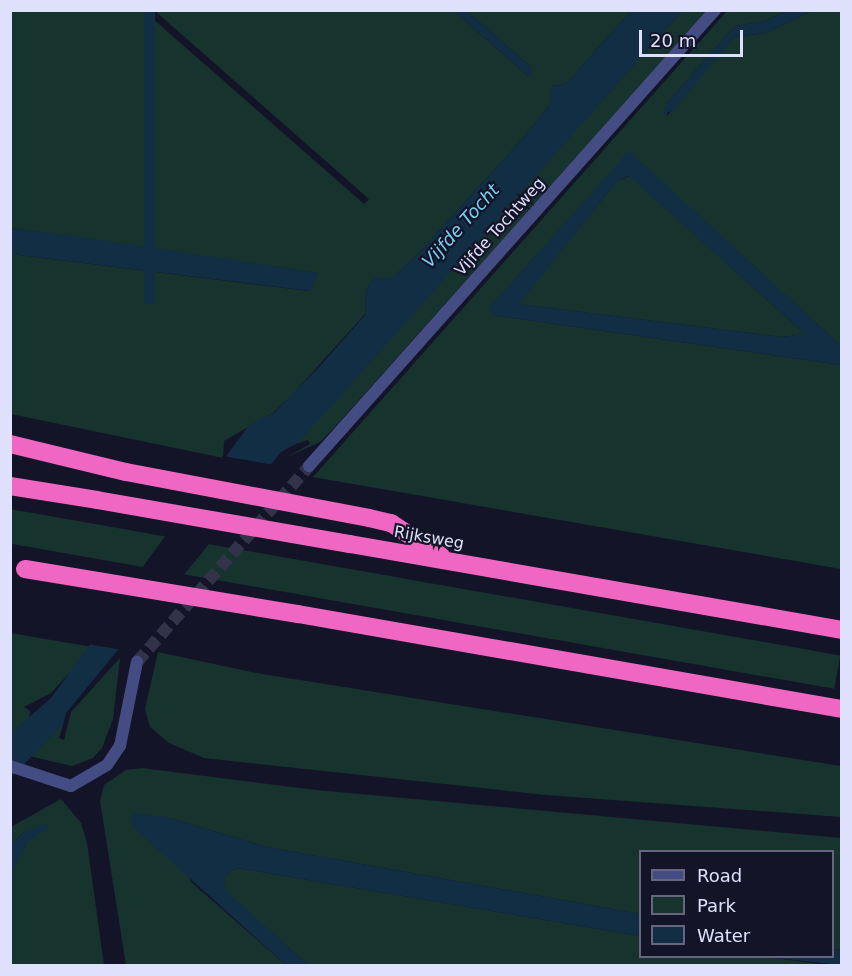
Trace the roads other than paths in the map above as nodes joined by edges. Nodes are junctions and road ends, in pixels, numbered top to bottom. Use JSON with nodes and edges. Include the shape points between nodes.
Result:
{"nodes":[{"id":1,"x":715,"y":10,"type":"edge"},
{"id":2,"x":10,"y":444,"type":"edge"},
{"id":3,"x":309,"y":466,"type":"tunnel mouth"},
{"id":4,"x":10,"y":486,"type":"edge"},
{"id":5,"x":448,"y":561,"type":"junction"},
{"id":6,"x":18,"y":568,"type":"edge"},
{"id":7,"x":842,"y":630,"type":"edge"},
{"id":8,"x":137,"y":662,"type":"tunnel mouth"},
{"id":9,"x":842,"y":709,"type":"edge"},
{"id":10,"x":10,"y":766,"type":"edge"}],
"edges":[{"from":1,"to":3,"type":"street","name":"Vijfde Tochtweg"},
{"from":2,"to":5,"type":"highway","bridge":true,"via":[[126,472],[391,523]]},
{"from":4,"to":5,"type":"highway","name":"Rijksweg","bridge":true},
{"from":5,"to":7,"type":"highway","name":"Rijksweg"},
{"from":6,"to":9,"type":"highway","bridge":true},
{"from":8,"to":10,"type":"street","via":[[120,746],[107,765],[70,786]]}]}
